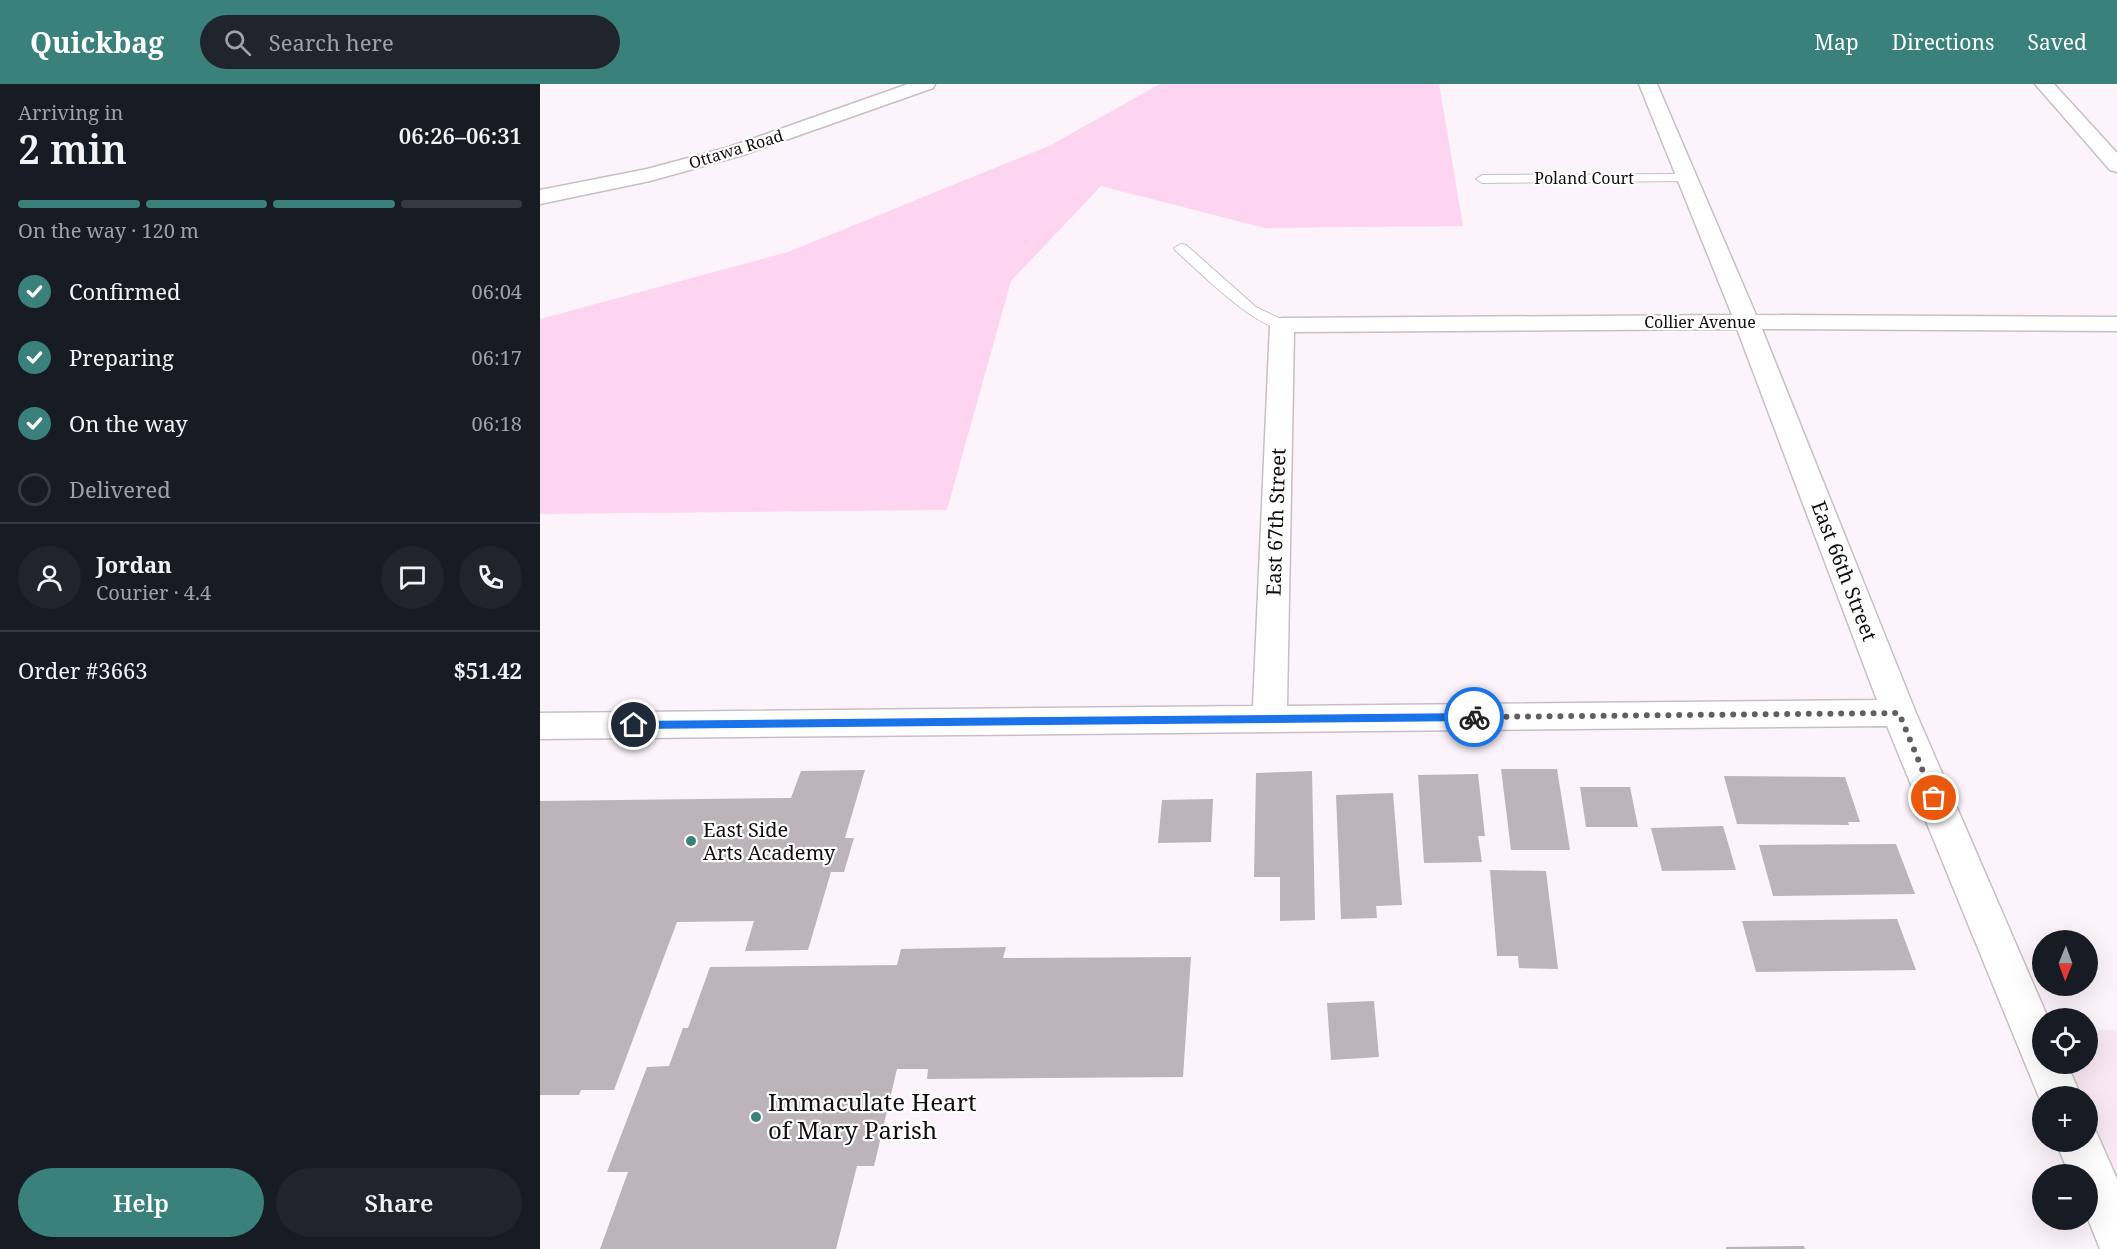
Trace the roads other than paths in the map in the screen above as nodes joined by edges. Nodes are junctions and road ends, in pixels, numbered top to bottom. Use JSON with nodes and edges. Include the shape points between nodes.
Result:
{"nodes":[{"id":1,"x":926,"y":84,"type":"edge"},
{"id":2,"x":1648,"y":84,"type":"edge"},
{"id":3,"x":2044,"y":84,"type":"edge"},
{"id":4,"x":2117,"y":166,"type":"edge"},
{"id":5,"x":1686,"y":178,"type":"junction"},
{"id":6,"x":1482,"y":179,"type":"dead end"},
{"id":7,"x":540,"y":196,"type":"edge"},
{"id":8,"x":1181,"y":248,"type":"dead end"},
{"id":9,"x":1747,"y":322,"type":"junction"},
{"id":10,"x":2117,"y":324,"type":"edge"},
{"id":11,"x":1282,"y":325,"type":"junction"},
{"id":12,"x":1899,"y":713,"type":"junction"},
{"id":13,"x":1270,"y":718,"type":"junction"},
{"id":14,"x":540,"y":726,"type":"edge"},
{"id":15,"x":2032,"y":1031,"type":"edge"},
{"id":16,"x":2083,"y":1152,"type":"edge"},
{"id":17,"x":2117,"y":1233,"type":"edge"}],
"edges":[{"from":1,"to":7,"type":"street","name":"Ottawa Road","via":[[736,151],[650,175]]},
{"from":2,"to":5,"type":"street","name":"East 66th Street"},
{"from":3,"to":4,"type":"street"},
{"from":5,"to":6,"type":"lane","name":"Poland Court"},
{"from":5,"to":9,"type":"street","name":"East 66th Street"},
{"from":8,"to":11,"type":"lane","via":[[1251,309]]},
{"from":9,"to":10,"type":"street","name":"Collier Avenue"},
{"from":9,"to":11,"type":"street","name":"Collier Avenue"},
{"from":9,"to":12,"type":"street","name":"East 66th Street"},
{"from":11,"to":13,"type":"street","name":"East 67th Street"},
{"from":12,"to":13,"type":"street"},
{"from":12,"to":15,"type":"street","name":"East 66th Street"},
{"from":13,"to":14,"type":"street"},
{"from":16,"to":17,"type":"street"}]}
